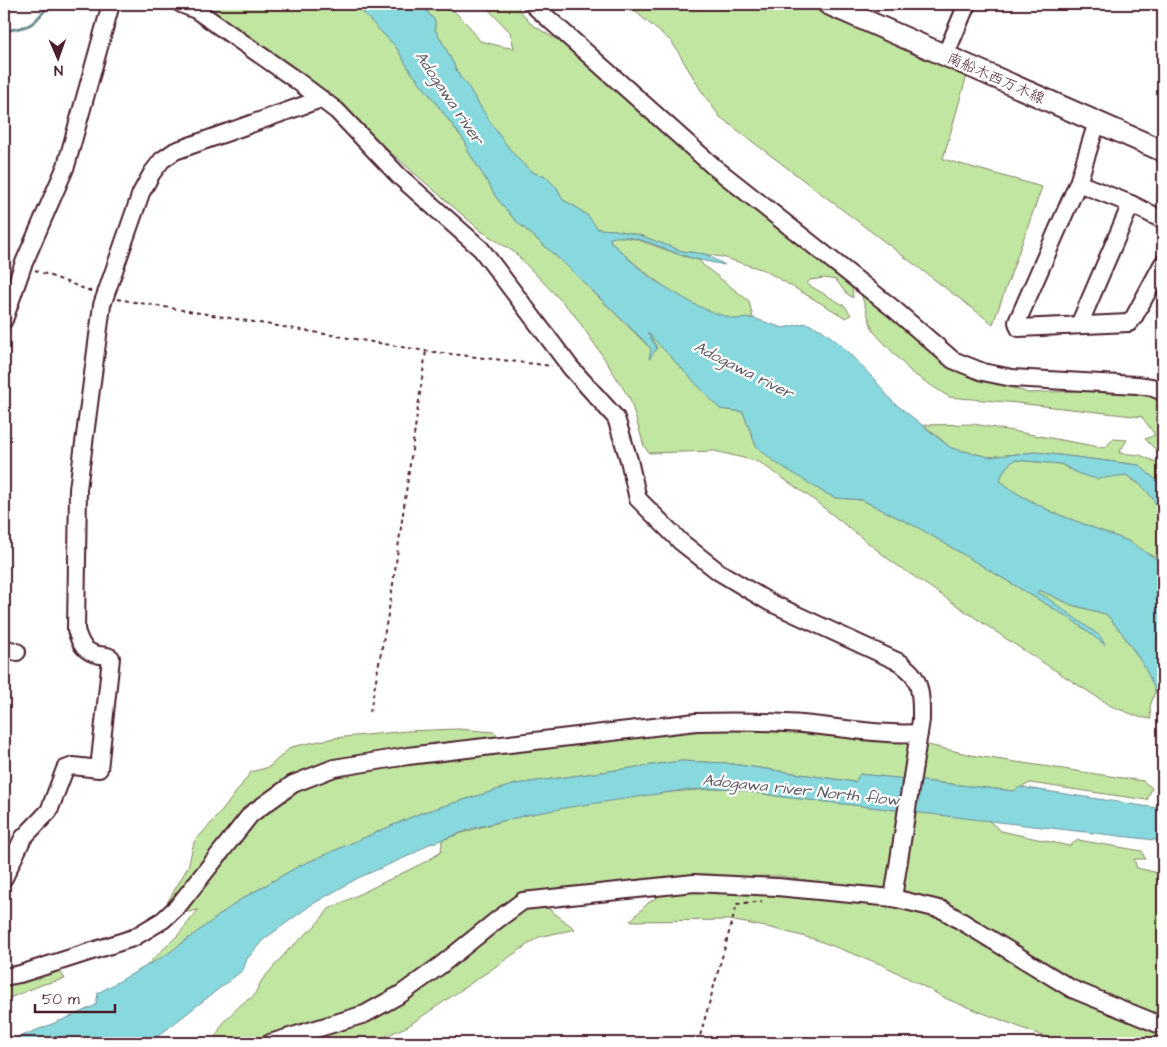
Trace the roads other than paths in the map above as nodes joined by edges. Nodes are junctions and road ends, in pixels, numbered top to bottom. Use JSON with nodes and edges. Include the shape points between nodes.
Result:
{"nodes":[{"id":1,"x":111,"y":4,"type":"edge"},
{"id":2,"x":181,"y":4,"type":"edge"},
{"id":3,"x":532,"y":4,"type":"edge"},
{"id":4,"x":828,"y":4,"type":"edge"},
{"id":5,"x":967,"y":4,"type":"edge"},
{"id":6,"x":945,"y":56,"type":"junction"},
{"id":7,"x":322,"y":99,"type":"junction"},
{"id":8,"x":1097,"y":122,"type":"junction"},
{"id":9,"x":1163,"y":151,"type":"edge"},
{"id":10,"x":1078,"y":183,"type":"junction"},
{"id":11,"x":1131,"y":204,"type":"junction"},
{"id":12,"x":1163,"y":220,"type":"edge"},
{"id":13,"x":1163,"y":264,"type":"edge"},
{"id":14,"x":4,"y":320,"type":"edge"},
{"id":15,"x":1079,"y":325,"type":"junction"},
{"id":16,"x":1163,"y":392,"type":"edge"},
{"id":17,"x":918,"y":740,"type":"junction"},
{"id":18,"x":4,"y":878,"type":"edge"},
{"id":19,"x":894,"y":893,"type":"junction"},
{"id":20,"x":4,"y":977,"type":"edge"},
{"id":21,"x":1163,"y":1026,"type":"edge"},
{"id":22,"x":270,"y":1043,"type":"edge"}],
"edges":[{"from":1,"to":14,"type":"street","via":[[66,166],[23,265]]},
{"from":2,"to":7,"type":"street","via":[[196,10]]},
{"from":3,"to":16,"type":"street","via":[[713,166],[953,360],[983,372],[1012,378],[1138,385]]},
{"from":4,"to":6,"type":"main road","name":"南船木西万木線"},
{"from":5,"to":6,"type":"street"},
{"from":6,"to":8,"type":"main road","name":"南船木西万木線"},
{"from":7,"to":17,"type":"street","via":[[399,176],[481,249],[571,368],[616,418],[638,499],[682,542],[719,572],[769,602],[900,663],[913,674],[921,703]]},
{"from":7,"to":18,"type":"street","via":[[175,151],[162,160],[141,193],[102,305],[78,489],[76,630],[83,648],[112,658],[99,769],[73,766],[65,769],[49,811],[23,838]]},
{"from":8,"to":9,"type":"main road","name":"南船木西万木線"},
{"from":8,"to":10,"type":"street"},
{"from":10,"to":11,"type":"street"},
{"from":10,"to":15,"type":"street","via":[[1017,322],[1019,328]]},
{"from":11,"to":12,"type":"street"},
{"from":11,"to":15,"type":"street"},
{"from":13,"to":15,"type":"street","via":[[1128,323]]},
{"from":17,"to":19,"type":"street"},
{"from":17,"to":20,"type":"street","via":[[895,734],[812,725],[696,722],[408,756],[334,768],[293,784],[251,814],[178,906],[163,920],[133,938]]},
{"from":19,"to":21,"type":"street","via":[[943,910],[1072,989]]},
{"from":19,"to":22,"type":"street","via":[[694,883],[523,901],[401,994],[365,1014]]}]}
